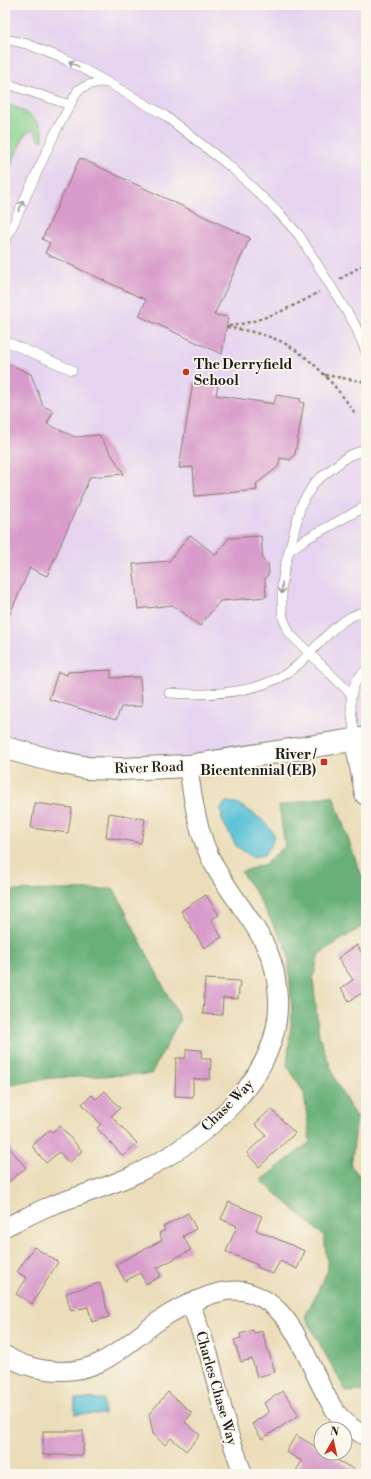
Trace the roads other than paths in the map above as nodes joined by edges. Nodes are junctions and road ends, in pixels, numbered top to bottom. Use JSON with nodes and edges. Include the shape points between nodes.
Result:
{"nodes":[{"id":1,"x":5,"y":39,"type":"edge"},
{"id":2,"x":5,"y":83,"type":"edge"},
{"id":3,"x":108,"y":83,"type":"junction"},
{"id":4,"x":70,"y":105,"type":"junction"},
{"id":5,"x":5,"y":242,"type":"edge"},
{"id":6,"x":5,"y":341,"type":"edge"},
{"id":7,"x":366,"y":352,"type":"edge"},
{"id":8,"x":72,"y":370,"type":"dead end"},
{"id":9,"x":366,"y":449,"type":"edge"},
{"id":10,"x":366,"y":506,"type":"edge"},
{"id":11,"x":290,"y":550,"type":"junction"},
{"id":12,"x":366,"y":611,"type":"edge"},
{"id":13,"x":309,"y":653,"type":"junction"},
{"id":14,"x":366,"y":670,"type":"edge"},
{"id":15,"x":169,"y":693,"type":"dead end"},
{"id":16,"x":351,"y":694,"type":"junction"},
{"id":17,"x":361,"y":739,"type":"edge"},
{"id":18,"x":5,"y":748,"type":"edge"},
{"id":19,"x":188,"y":766,"type":"junction"},
{"id":20,"x":366,"y":794,"type":"edge"},
{"id":21,"x":5,"y":1227,"type":"edge"},
{"id":22,"x":190,"y":1302,"type":"junction"},
{"id":23,"x":5,"y":1355,"type":"edge"},
{"id":24,"x":366,"y":1437,"type":"edge"},
{"id":25,"x":243,"y":1474,"type":"edge"}],
"edges":[{"from":3,"to":1,"type":"lane","one_way":true,"via":[[69,61],[27,44]]},
{"from":2,"to":4,"type":"lane"},
{"from":3,"to":4,"type":"lane","via":[[100,82],[78,90]]},
{"from":3,"to":7,"type":"lane","via":[[164,115],[232,168],[278,211],[299,235],[330,284],[355,325]]},
{"from":5,"to":4,"type":"lane","one_way":true},
{"from":6,"to":8,"type":"lane"},
{"from":9,"to":11,"type":"lane","via":[[348,456],[315,482],[301,505]]},
{"from":10,"to":11,"type":"lane"},
{"from":11,"to":13,"type":"lane","one_way":true,"via":[[284,570],[282,608],[290,634]]},
{"from":12,"to":13,"type":"lane","via":[[348,618]]},
{"from":13,"to":15,"type":"lane","via":[[288,672],[258,686],[215,692]]},
{"from":13,"to":16,"type":"lane"},
{"from":14,"to":16,"type":"lane","via":[[355,683]]},
{"from":16,"to":17,"type":"lane","via":[[351,708]]},
{"from":17,"to":19,"type":"street","name":"River Road"},
{"from":17,"to":20,"type":"street"},
{"from":18,"to":19,"type":"street","name":"River Road","via":[[87,768]]},
{"from":19,"to":21,"type":"street","name":"Chase Way","via":[[198,823],[205,845],[214,866],[262,939],[276,978],[278,1020],[266,1060],[243,1094],[214,1123],[179,1150],[129,1177],[45,1208]]},
{"from":22,"to":23,"type":"street","via":[[158,1321],[112,1357],[95,1366],[75,1371],[55,1371],[34,1368]]},
{"from":22,"to":24,"type":"street","via":[[221,1290],[243,1291],[265,1299],[282,1314],[293,1330],[320,1386],[336,1412]]},
{"from":22,"to":25,"type":"street","name":"Charles Chase Way","via":[[209,1355],[229,1434]]}]}
